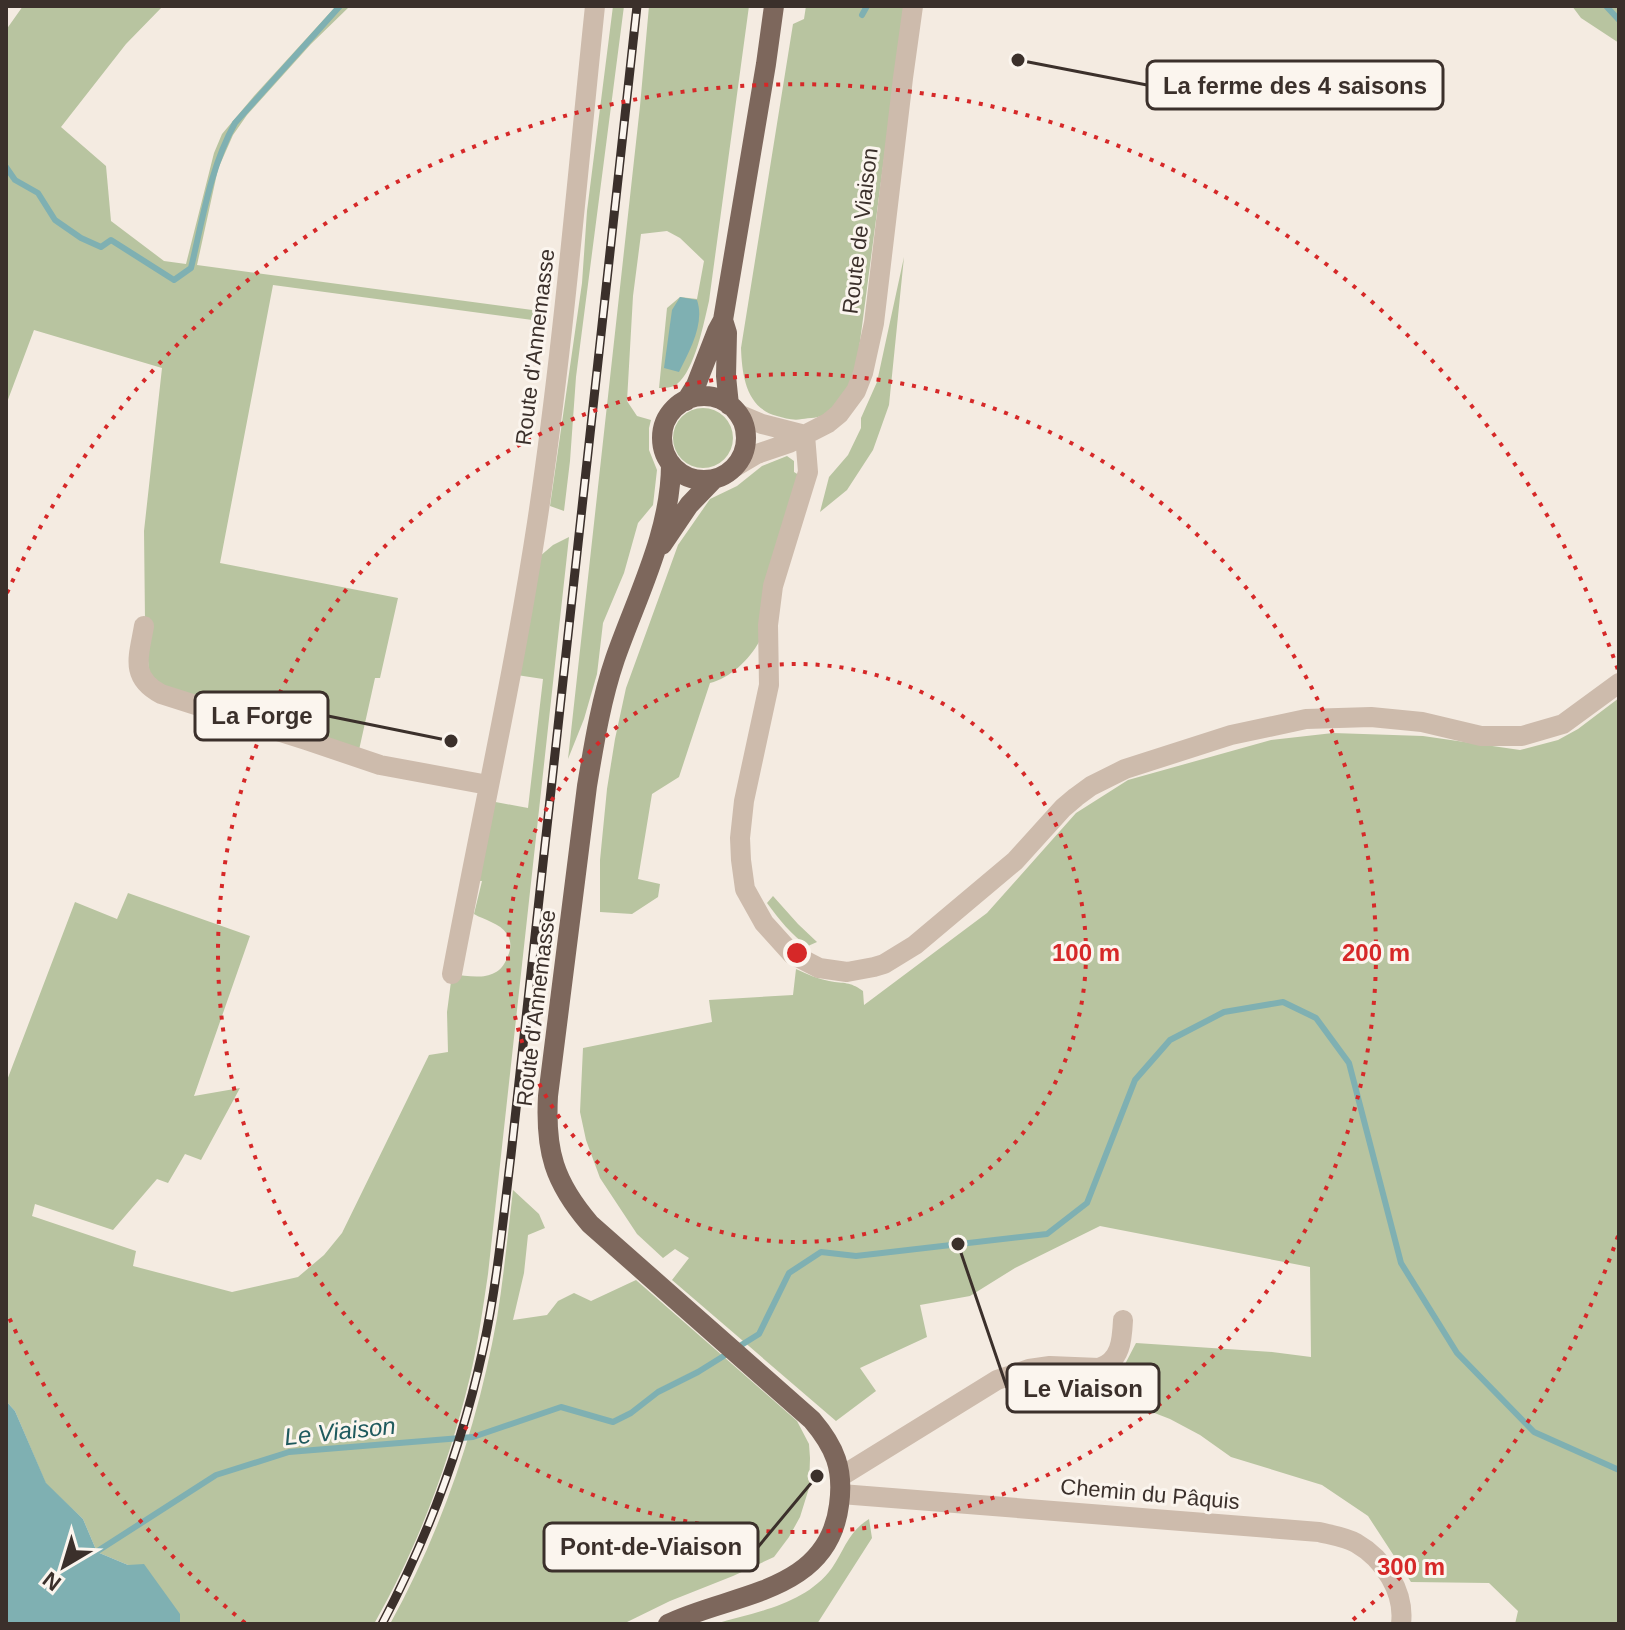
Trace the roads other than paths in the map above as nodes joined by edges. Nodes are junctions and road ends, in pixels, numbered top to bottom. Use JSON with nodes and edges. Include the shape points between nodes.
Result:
{"nodes":[{"id":1,"x":595,"y":6,"type":"edge"},
{"id":2,"x":774,"y":6,"type":"edge"},
{"id":3,"x":913,"y":6,"type":"edge"},
{"id":4,"x":723,"y":320,"type":"junction"},
{"id":5,"x":686,"y":401,"type":"junction"},
{"id":6,"x":734,"y":409,"type":"junction"},
{"id":7,"x":805,"y":435,"type":"junction"},
{"id":8,"x":671,"y":464,"type":"junction"},
{"id":9,"x":735,"y":467,"type":"junction"},
{"id":10,"x":713,"y":480,"type":"junction"},
{"id":11,"x":652,"y":562,"type":"junction"},
{"id":12,"x":144,"y":626,"type":"dead end"},
{"id":13,"x":1619,"y":683,"type":"edge"},
{"id":14,"x":488,"y":785,"type":"junction"},
{"id":15,"x":452,"y":974,"type":"dead end"},
{"id":16,"x":1123,"y":1320,"type":"dead end"},
{"id":17,"x":840,"y":1485,"type":"junction"},
{"id":18,"x":668,"y":1624,"type":"edge"},
{"id":19,"x":1401,"y":1624,"type":"edge"}],
"edges":[{"from":1,"to":14,"type":"street","name":"Route d'Annemasse","via":[[537,520]]},
{"from":2,"to":4,"type":"main road","name":"Route d'Annemasse"},
{"from":3,"to":7,"type":"street","name":"Route de Viaison","via":[[874,323],[863,373],[839,414]]},
{"from":4,"to":5,"type":"main road","name":"Route d'Annemasse"},
{"from":4,"to":6,"type":"main road","name":"Route d'Annemasse"},
{"from":5,"to":6,"type":"main road","via":[[716,398]]},
{"from":5,"to":8,"type":"main road","name":"Route d'Annemasse","via":[[671,413],[663,430],[663,448]]},
{"from":6,"to":7,"type":"street","via":[[762,424]]},
{"from":6,"to":9,"type":"main road","name":"Route d'Annemasse","via":[[746,441]]},
{"from":7,"to":9,"type":"street","name":"Route de Viaison"},
{"from":7,"to":13,"type":"street","via":[[808,472],[773,586],[769,685],[740,838],[745,889],[764,923],[792,954],[819,968],[847,972],[874,967],[908,950],[1006,869],[1076,797],[1125,769],[1231,735],[1306,719],[1371,717],[1481,736],[1522,736],[1563,724]]},
{"from":8,"to":10,"type":"main road","via":[[690,478]]},
{"from":8,"to":11,"type":"main road","name":"Route d'Annemasse"},
{"from":9,"to":10,"type":"main road","name":"Route d'Annemasse"},
{"from":10,"to":11,"type":"main road","name":"Route d'Annemasse","via":[[689,505]]},
{"from":11,"to":17,"type":"main road","name":"Route d'Annemasse","via":[[614,662],[595,744],[550,1080],[546,1123],[552,1158],[564,1190],[590,1224],[812,1420],[832,1447]]},
{"from":12,"to":14,"type":"street","via":[[138,669],[144,682],[161,694],[380,765]]},
{"from":14,"to":15,"type":"street","name":"Route d'Annemasse"},
{"from":16,"to":17,"type":"street","via":[[1119,1353],[1106,1366],[1050,1366],[997,1380]]},
{"from":17,"to":18,"type":"main road","via":[[830,1536],[803,1570],[777,1586]]},
{"from":17,"to":19,"type":"street","name":"Chemin du Pâquis","via":[[1319,1532],[1373,1555],[1394,1585]]}]}
